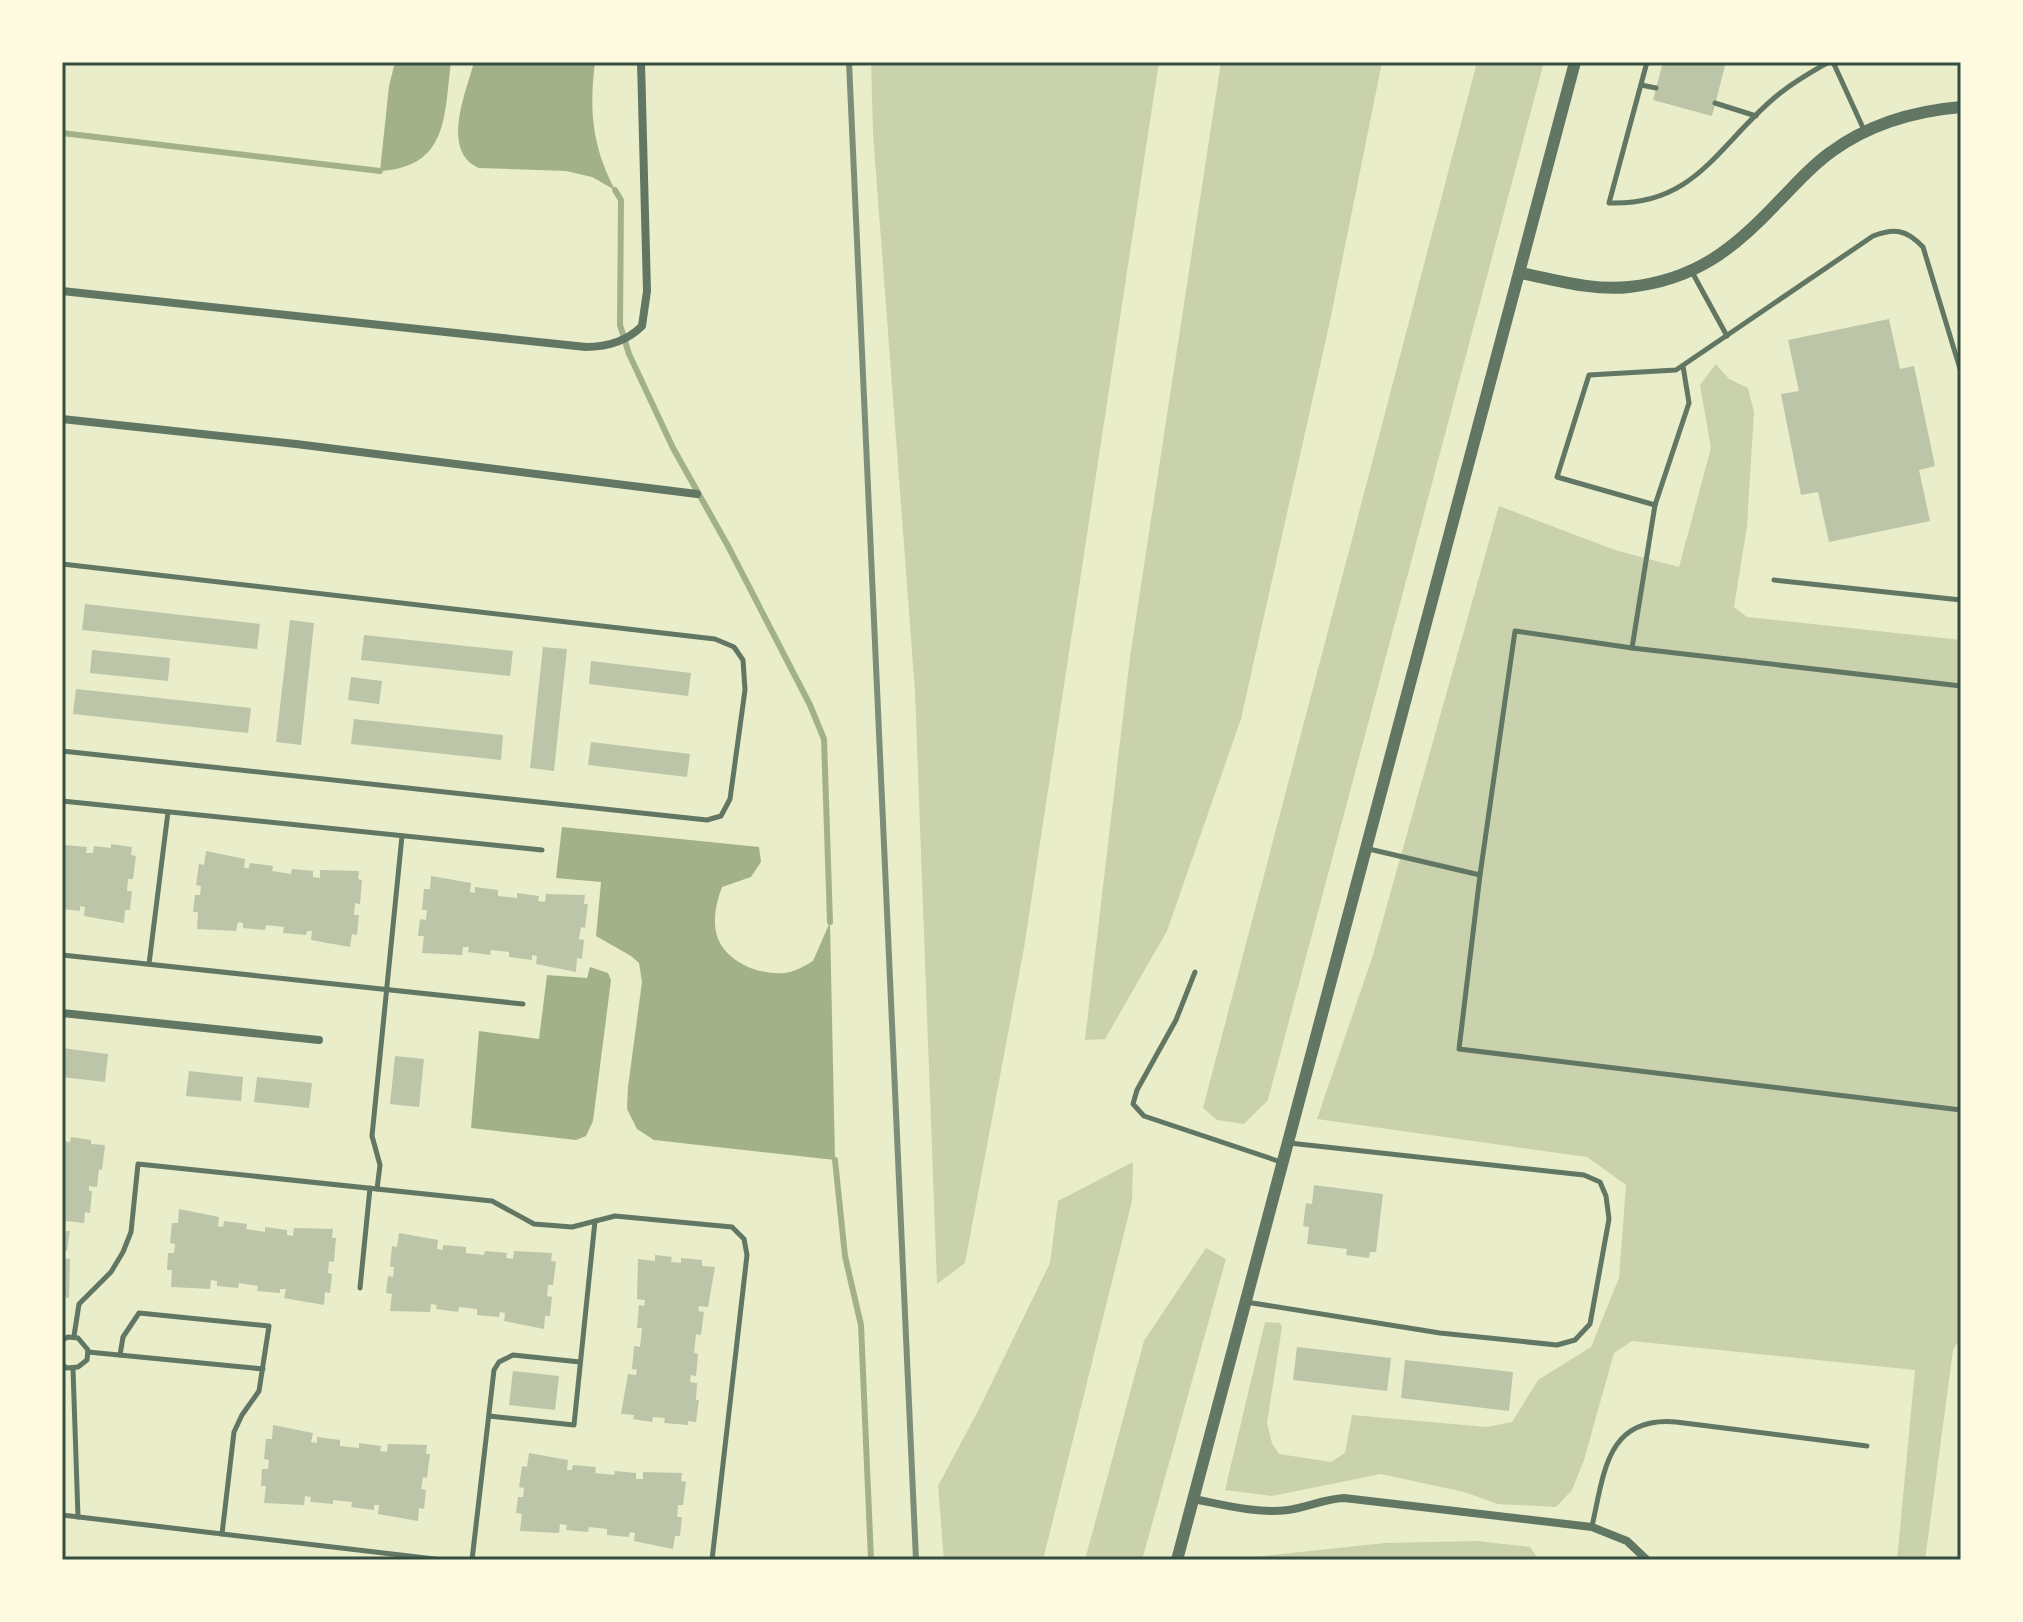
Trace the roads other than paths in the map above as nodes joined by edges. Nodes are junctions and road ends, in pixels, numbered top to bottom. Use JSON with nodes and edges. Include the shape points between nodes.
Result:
{"nodes":[{"id":1,"x":641,"y":62,"type":"edge"},
{"id":2,"x":1575,"y":62,"type":"edge"},
{"id":3,"x":1647,"y":62,"type":"edge"},
{"id":4,"x":1831,"y":62,"type":"edge"},
{"id":5,"x":1641,"y":85,"type":"junction"},
{"id":6,"x":1656,"y":88,"type":"dead end"},
{"id":7,"x":1715,"y":103,"type":"dead end"},
{"id":8,"x":1961,"y":107,"type":"edge"},
{"id":9,"x":1756,"y":116,"type":"junction"},
{"id":10,"x":1864,"y":131,"type":"junction"},
{"id":11,"x":1691,"y":271,"type":"junction"},
{"id":12,"x":1521,"y":273,"type":"junction"},
{"id":13,"x":62,"y":291,"type":"edge"},
{"id":14,"x":1727,"y":336,"type":"junction"},
{"id":15,"x":1683,"y":366,"type":"junction"},
{"id":16,"x":1961,"y":372,"type":"edge"},
{"id":17,"x":62,"y":419,"type":"edge"},
{"id":18,"x":697,"y":494,"type":"dead end"},
{"id":19,"x":1655,"y":505,"type":"junction"},
{"id":20,"x":62,"y":564,"type":"edge"},
{"id":21,"x":1774,"y":580,"type":"dead end"},
{"id":22,"x":1961,"y":600,"type":"edge"},
{"id":23,"x":1632,"y":648,"type":"junction"},
{"id":24,"x":1961,"y":686,"type":"edge"},
{"id":25,"x":62,"y":751,"type":"edge"},
{"id":26,"x":62,"y":801,"type":"edge"},
{"id":27,"x":168,"y":812,"type":"junction"},
{"id":28,"x":402,"y":836,"type":"junction"},
{"id":29,"x":1368,"y":848,"type":"junction"},
{"id":30,"x":542,"y":850,"type":"dead end"},
{"id":31,"x":1480,"y":875,"type":"junction"},
{"id":32,"x":62,"y":955,"type":"edge"},
{"id":33,"x":149,"y":964,"type":"junction"},
{"id":34,"x":1195,"y":972,"type":"dead end"},
{"id":35,"x":387,"y":988,"type":"junction"},
{"id":36,"x":523,"y":1004,"type":"dead end"},
{"id":37,"x":62,"y":1013,"type":"edge"},
{"id":38,"x":319,"y":1040,"type":"dead end"},
{"id":39,"x":1961,"y":1110,"type":"edge"},
{"id":40,"x":1288,"y":1142,"type":"junction"},
{"id":41,"x":1282,"y":1163,"type":"junction"},
{"id":42,"x":373,"y":1188,"type":"junction"},
{"id":43,"x":595,"y":1221,"type":"junction"},
{"id":44,"x":360,"y":1288,"type":"dead end"},
{"id":45,"x":1245,"y":1302,"type":"junction"},
{"id":46,"x":74,"y":1336,"type":"junction"},
{"id":47,"x":62,"y":1340,"type":"edge"},
{"id":48,"x":88,"y":1352,"type":"junction"},
{"id":49,"x":120,"y":1355,"type":"junction"},
{"id":50,"x":580,"y":1362,"type":"junction"},
{"id":51,"x":62,"y":1365,"type":"edge"},
{"id":52,"x":73,"y":1369,"type":"junction"},
{"id":53,"x":263,"y":1369,"type":"junction"},
{"id":54,"x":489,"y":1416,"type":"junction"},
{"id":55,"x":1867,"y":1446,"type":"dead end"},
{"id":56,"x":1194,"y":1499,"type":"junction"},
{"id":57,"x":62,"y":1515,"type":"edge"},
{"id":58,"x":78,"y":1517,"type":"junction"},
{"id":59,"x":1592,"y":1527,"type":"junction"},
{"id":60,"x":222,"y":1534,"type":"junction"},
{"id":61,"x":443,"y":1560,"type":"edge"},
{"id":62,"x":472,"y":1560,"type":"edge"},
{"id":63,"x":712,"y":1560,"type":"edge"},
{"id":64,"x":1177,"y":1560,"type":"edge"},
{"id":65,"x":1647,"y":1560,"type":"edge"}],
"edges":[{"from":1,"to":13,"type":"street","via":[[647,291],[645,316],[634,333],[619,342],[586,347]]},
{"from":2,"to":12,"type":"street"},
{"from":3,"to":5,"type":"lane"},
{"from":4,"to":9,"type":"lane","via":[[1805,75]]},
{"from":4,"to":10,"type":"lane"},
{"from":5,"to":6,"type":"lane"},
{"from":5,"to":9,"type":"lane","via":[[1609,203],[1646,201],[1694,179]]},
{"from":7,"to":9,"type":"lane"},
{"from":8,"to":10,"type":"street","via":[[1901,117]]},
{"from":10,"to":11,"type":"street","via":[[1827,154],[1732,248]]},
{"from":11,"to":12,"type":"street","via":[[1627,287]]},
{"from":11,"to":14,"type":"lane"},
{"from":12,"to":29,"type":"street"},
{"from":14,"to":15,"type":"lane"},
{"from":14,"to":16,"type":"lane","via":[[1873,236],[1900,230],[1923,247]]},
{"from":15,"to":19,"type":"lane","via":[[1689,403]]},
{"from":15,"to":19,"type":"lane","via":[[1589,375],[1557,477]]},
{"from":17,"to":18,"type":"street"},
{"from":19,"to":23,"type":"lane"},
{"from":20,"to":25,"type":"lane","via":[[715,639],[734,647],[743,660],[745,690],[730,799],[721,816],[707,820]]},
{"from":21,"to":22,"type":"lane"},
{"from":23,"to":24,"type":"lane"},
{"from":23,"to":31,"type":"lane","via":[[1515,631]]},
{"from":26,"to":27,"type":"lane"},
{"from":27,"to":28,"type":"lane"},
{"from":27,"to":33,"type":"lane"},
{"from":28,"to":30,"type":"lane"},
{"from":28,"to":35,"type":"lane"},
{"from":29,"to":31,"type":"lane"},
{"from":29,"to":40,"type":"street"},
{"from":31,"to":39,"type":"lane","via":[[1459,1049]]},
{"from":32,"to":33,"type":"lane"},
{"from":33,"to":35,"type":"lane"},
{"from":34,"to":41,"type":"lane","via":[[1133,1104],[1144,1116]]},
{"from":35,"to":36,"type":"lane"},
{"from":35,"to":42,"type":"lane","via":[[372,1136],[380,1165]]},
{"from":37,"to":38,"type":"street"},
{"from":40,"to":41,"type":"street"},
{"from":40,"to":45,"type":"lane","via":[[1584,1175],[1600,1182],[1609,1219],[1590,1324],[1575,1340],[1557,1345],[1440,1333]]},
{"from":41,"to":45,"type":"street"},
{"from":42,"to":43,"type":"lane","via":[[492,1201],[534,1224],[572,1227]]},
{"from":42,"to":44,"type":"lane"},
{"from":42,"to":46,"type":"lane","via":[[138,1164],[131,1232],[111,1272],[79,1304]]},
{"from":43,"to":50,"type":"lane"},
{"from":43,"to":63,"type":"lane","via":[[615,1216],[732,1227],[744,1239],[747,1255]]},
{"from":45,"to":56,"type":"street"},
{"from":46,"to":47,"type":"lane"},
{"from":46,"to":48,"type":"lane","via":[[83,1340]]},
{"from":48,"to":49,"type":"lane"},
{"from":48,"to":52,"type":"lane","via":[[83,1364]]},
{"from":49,"to":53,"type":"lane"},
{"from":49,"to":53,"type":"lane","via":[[123,1337],[139,1313],[269,1326]]},
{"from":50,"to":54,"type":"lane","via":[[506,1357],[494,1370]]},
{"from":50,"to":54,"type":"lane","via":[[574,1425]]},
{"from":51,"to":52,"type":"lane"},
{"from":52,"to":58,"type":"lane"},
{"from":53,"to":60,"type":"lane","via":[[259,1391],[234,1432]]},
{"from":54,"to":62,"type":"lane"},
{"from":55,"to":59,"type":"lane","via":[[1676,1422],[1641,1425],[1621,1439],[1607,1461]]},
{"from":56,"to":59,"type":"street","via":[[1274,1511],[1344,1498]]},
{"from":56,"to":64,"type":"street"},
{"from":57,"to":58,"type":"lane"},
{"from":58,"to":60,"type":"lane"},
{"from":59,"to":65,"type":"street","via":[[1627,1541]]},
{"from":60,"to":61,"type":"lane"}]}
